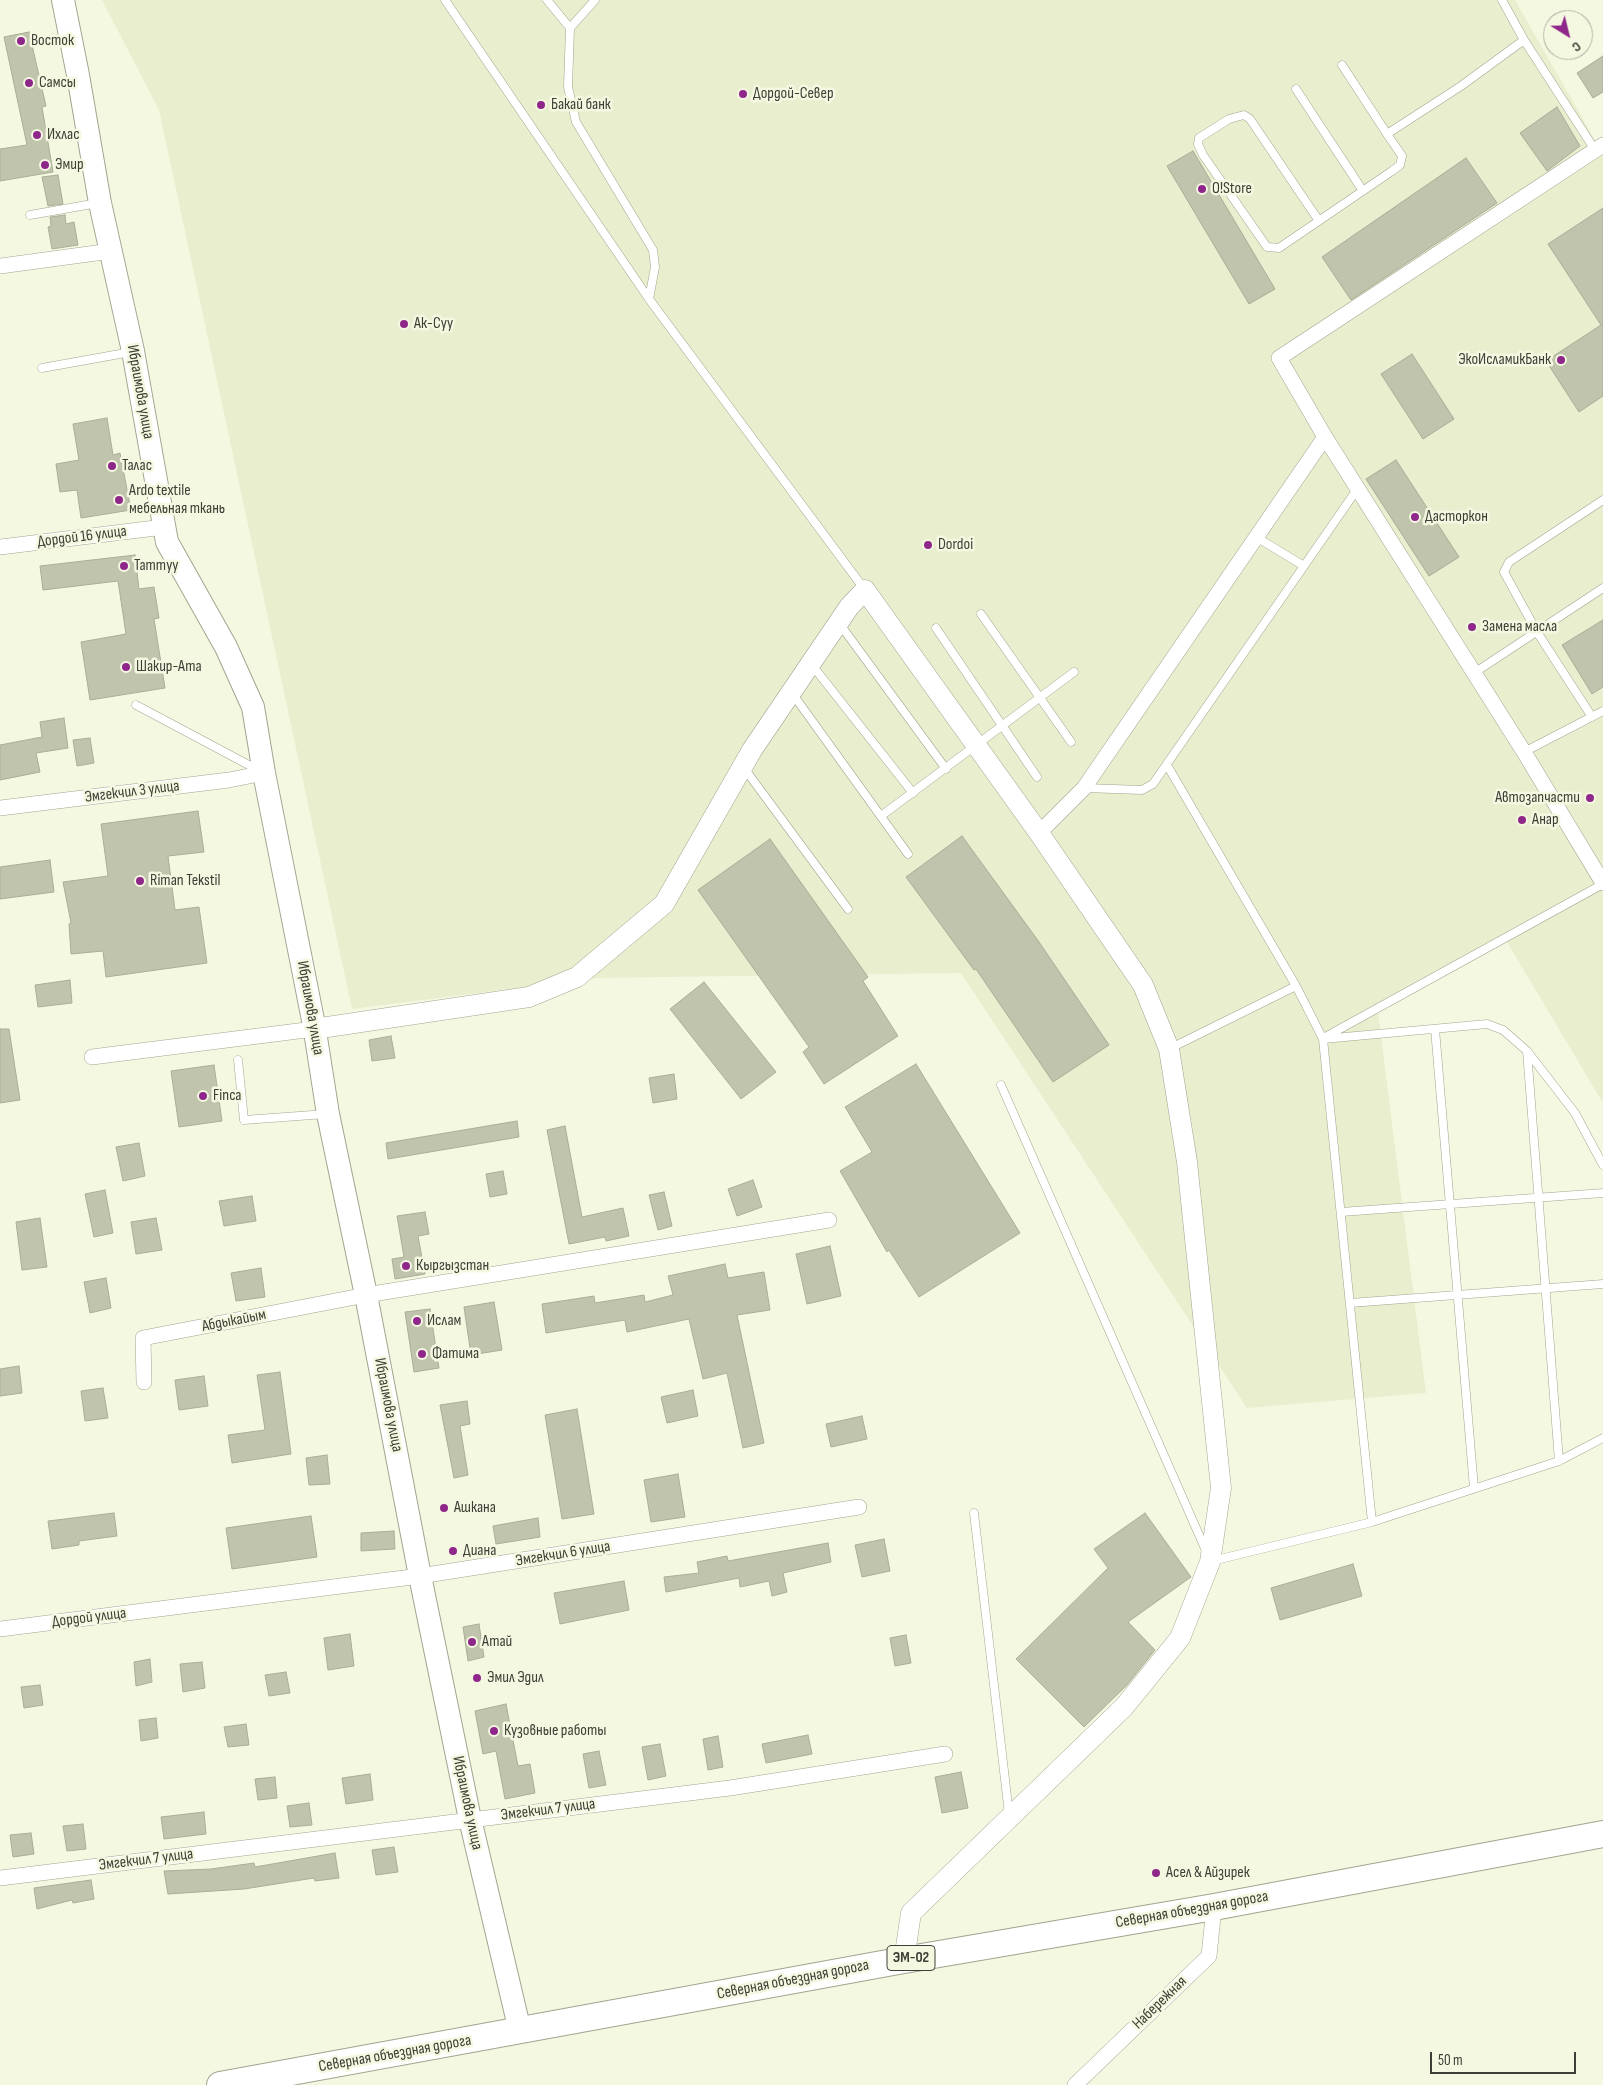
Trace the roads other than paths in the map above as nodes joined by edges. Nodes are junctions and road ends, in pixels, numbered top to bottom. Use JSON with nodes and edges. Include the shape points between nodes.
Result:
{"nodes":[{"id":1,"x":63,"y":0,"type":"edge"},
{"id":2,"x":445,"y":0,"type":"edge"},
{"id":3,"x":547,"y":0,"type":"edge"},
{"id":4,"x":595,"y":0,"type":"edge"},
{"id":5,"x":1502,"y":0,"type":"edge"},
{"id":6,"x":570,"y":28,"type":"junction"},
{"id":7,"x":1524,"y":40,"type":"junction"},
{"id":8,"x":1342,"y":65,"type":"dead end"},
{"id":9,"x":1296,"y":90,"type":"dead end"},
{"id":10,"x":1387,"y":134,"type":"junction"},
{"id":11,"x":1599,"y":148,"type":"edge"},
{"id":12,"x":1363,"y":191,"type":"junction"},
{"id":13,"x":100,"y":203,"type":"junction"},
{"id":14,"x":30,"y":215,"type":"dead end"},
{"id":15,"x":1319,"y":221,"type":"junction"},
{"id":16,"x":111,"y":251,"type":"junction"},
{"id":17,"x":0,"y":266,"type":"edge"},
{"id":18,"x":649,"y":299,"type":"junction"},
{"id":19,"x":133,"y":351,"type":"junction"},
{"id":20,"x":42,"y":368,"type":"dead end"},
{"id":21,"x":1325,"y":437,"type":"junction"},
{"id":22,"x":1358,"y":488,"type":"junction"},
{"id":23,"x":1603,"y":500,"type":"edge"},
{"id":24,"x":164,"y":527,"type":"junction"},
{"id":25,"x":1256,"y":537,"type":"junction"},
{"id":26,"x":0,"y":547,"type":"edge"},
{"id":27,"x":1304,"y":566,"type":"junction"},
{"id":28,"x":1603,"y":588,"type":"edge"},
{"id":29,"x":865,"y":590,"type":"junction"},
{"id":30,"x":981,"y":614,"type":"dead end"},
{"id":31,"x":838,"y":622,"type":"junction"},
{"id":32,"x":936,"y":628,"type":"dead end"},
{"id":33,"x":1537,"y":632,"type":"junction"},
{"id":34,"x":810,"y":663,"type":"junction"},
{"id":35,"x":1074,"y":672,"type":"dead end"},
{"id":36,"x":1474,"y":673,"type":"junction"},
{"id":37,"x":791,"y":692,"type":"junction"},
{"id":38,"x":1039,"y":698,"type":"junction"},
{"id":39,"x":136,"y":705,"type":"dead end"},
{"id":40,"x":1603,"y":711,"type":"edge"},
{"id":41,"x":1592,"y":717,"type":"junction"},
{"id":42,"x":1002,"y":727,"type":"junction"},
{"id":43,"x":1071,"y":742,"type":"dead end"},
{"id":44,"x":977,"y":746,"type":"junction"},
{"id":45,"x":1524,"y":752,"type":"junction"},
{"id":46,"x":1167,"y":765,"type":"junction"},
{"id":47,"x":743,"y":766,"type":"junction"},
{"id":48,"x":946,"y":769,"type":"junction"},
{"id":49,"x":264,"y":773,"type":"junction"},
{"id":50,"x":1037,"y":777,"type":"dead end"},
{"id":51,"x":1084,"y":788,"type":"junction"},
{"id":52,"x":913,"y":793,"type":"junction"},
{"id":53,"x":0,"y":808,"type":"edge"},
{"id":54,"x":881,"y":816,"type":"junction"},
{"id":55,"x":1039,"y":833,"type":"junction"},
{"id":56,"x":908,"y":854,"type":"dead end"},
{"id":57,"x":1603,"y":884,"type":"edge"},
{"id":58,"x":848,"y":909,"type":"dead end"},
{"id":59,"x":1296,"y":986,"type":"junction"},
{"id":60,"x":314,"y":1029,"type":"junction"},
{"id":61,"x":1435,"y":1029,"type":"junction"},
{"id":62,"x":1323,"y":1039,"type":"junction"},
{"id":63,"x":1169,"y":1048,"type":"junction"},
{"id":64,"x":1527,"y":1051,"type":"junction"},
{"id":65,"x":92,"y":1057,"type":"dead end"},
{"id":66,"x":238,"y":1060,"type":"dead end"},
{"id":67,"x":1001,"y":1084,"type":"dead end"},
{"id":68,"x":328,"y":1114,"type":"junction"},
{"id":69,"x":1603,"y":1165,"type":"edge"},
{"id":70,"x":1603,"y":1193,"type":"edge"},
{"id":71,"x":1538,"y":1198,"type":"junction"},
{"id":72,"x":1450,"y":1203,"type":"junction"},
{"id":73,"x":1341,"y":1212,"type":"junction"},
{"id":74,"x":829,"y":1220,"type":"dead end"},
{"id":75,"x":1603,"y":1284,"type":"edge"},
{"id":76,"x":1546,"y":1289,"type":"junction"},
{"id":77,"x":366,"y":1295,"type":"junction"},
{"id":78,"x":1457,"y":1296,"type":"junction"},
{"id":79,"x":1350,"y":1303,"type":"junction"},
{"id":80,"x":144,"y":1382,"type":"dead end"},
{"id":81,"x":1603,"y":1438,"type":"edge"},
{"id":82,"x":1559,"y":1461,"type":"junction"},
{"id":83,"x":1474,"y":1488,"type":"junction"},
{"id":84,"x":859,"y":1507,"type":"dead end"},
{"id":85,"x":974,"y":1513,"type":"dead end"},
{"id":86,"x":1372,"y":1522,"type":"junction"},
{"id":87,"x":1210,"y":1562,"type":"junction"},
{"id":88,"x":420,"y":1576,"type":"junction"},
{"id":89,"x":177,"y":1607,"type":"joint"},
{"id":90,"x":0,"y":1630,"type":"edge"},
{"id":91,"x":945,"y":1754,"type":"dead end"},
{"id":92,"x":1009,"y":1818,"type":"junction"},
{"id":93,"x":470,"y":1819,"type":"junction"},
{"id":94,"x":1603,"y":1834,"type":"edge"},
{"id":95,"x":0,"y":1878,"type":"edge"},
{"id":96,"x":1214,"y":1907,"type":"junction"},
{"id":97,"x":904,"y":1960,"type":"junction"},
{"id":98,"x":520,"y":2031,"type":"junction"},
{"id":99,"x":220,"y":2085,"type":"edge"},
{"id":100,"x":1075,"y":2085,"type":"edge"}],
"edges":[{"from":1,"to":13,"type":"main road","name":"Ибраимова улица"},
{"from":2,"to":18,"type":"lane"},
{"from":3,"to":6,"type":"lane"},
{"from":4,"to":6,"type":"lane"},
{"from":5,"to":7,"type":"lane"},
{"from":6,"to":18,"type":"lane","via":[[568,87],[576,122],[653,250],[655,267]]},
{"from":7,"to":10,"type":"lane"},
{"from":7,"to":11,"type":"lane"},
{"from":8,"to":10,"type":"lane"},
{"from":9,"to":12,"type":"lane"},
{"from":10,"to":12,"type":"lane","via":[[1402,156],[1400,165]]},
{"from":11,"to":21,"type":"street","via":[[1280,358]]},
{"from":12,"to":15,"type":"lane"},
{"from":13,"to":14,"type":"lane"},
{"from":13,"to":16,"type":"main road","name":"Ибраимова улица"},
{"from":15,"to":15,"type":"lane","via":[[1279,248],[1267,247],[1203,155],[1199,138],[1228,119],[1244,115],[1250,119]]},
{"from":16,"to":17,"type":"street"},
{"from":16,"to":19,"type":"main road","name":"Ибраимова улица"},
{"from":18,"to":29,"type":"lane"},
{"from":19,"to":20,"type":"lane"},
{"from":19,"to":24,"type":"main road","name":"Ибраимова улица"},
{"from":21,"to":22,"type":"street"},
{"from":21,"to":25,"type":"street"},
{"from":22,"to":27,"type":"lane"},
{"from":22,"to":36,"type":"street"},
{"from":23,"to":33,"type":"lane","via":[[1509,562],[1504,572],[1506,579]]},
{"from":24,"to":26,"type":"street","name":"Дордой 16 улица"},
{"from":24,"to":49,"type":"main road","name":"Ибраимова улица","via":[[167,542],[226,647],[253,707]]},
{"from":25,"to":27,"type":"lane"},
{"from":25,"to":51,"type":"street"},
{"from":27,"to":46,"type":"lane"},
{"from":28,"to":33,"type":"lane"},
{"from":29,"to":31,"type":"street"},
{"from":29,"to":44,"type":"street"},
{"from":30,"to":38,"type":"lane"},
{"from":31,"to":34,"type":"street"},
{"from":31,"to":48,"type":"lane"},
{"from":32,"to":42,"type":"lane"},
{"from":33,"to":36,"type":"lane"},
{"from":33,"to":41,"type":"lane"},
{"from":34,"to":37,"type":"street"},
{"from":34,"to":52,"type":"lane"},
{"from":35,"to":38,"type":"lane"},
{"from":36,"to":45,"type":"street"},
{"from":37,"to":47,"type":"street"},
{"from":37,"to":54,"type":"lane"},
{"from":38,"to":42,"type":"lane"},
{"from":38,"to":43,"type":"lane"},
{"from":39,"to":49,"type":"lane"},
{"from":40,"to":41,"type":"lane"},
{"from":41,"to":45,"type":"lane"},
{"from":42,"to":44,"type":"lane"},
{"from":42,"to":50,"type":"lane"},
{"from":44,"to":48,"type":"lane"},
{"from":44,"to":55,"type":"street"},
{"from":45,"to":57,"type":"street"},
{"from":46,"to":51,"type":"lane","via":[[1152,784],[1142,790]]},
{"from":46,"to":59,"type":"lane"},
{"from":47,"to":58,"type":"lane"},
{"from":47,"to":60,"type":"street","via":[[664,904],[577,977],[529,997]]},
{"from":48,"to":52,"type":"lane"},
{"from":49,"to":53,"type":"street","name":"Эмгекчил 3 улица"},
{"from":49,"to":60,"type":"main road","name":"Ибраимова улица"},
{"from":51,"to":55,"type":"street"},
{"from":52,"to":54,"type":"lane"},
{"from":54,"to":56,"type":"lane"},
{"from":55,"to":63,"type":"street","via":[[1143,984]]},
{"from":57,"to":62,"type":"lane"},
{"from":59,"to":62,"type":"lane"},
{"from":59,"to":63,"type":"lane"},
{"from":60,"to":65,"type":"street"},
{"from":60,"to":68,"type":"main road","name":"Ибраимова улица"},
{"from":61,"to":62,"type":"lane"},
{"from":61,"to":64,"type":"lane","via":[[1487,1024],[1503,1030]]},
{"from":61,"to":72,"type":"lane"},
{"from":62,"to":73,"type":"lane"},
{"from":63,"to":87,"type":"street","via":[[1187,1162],[1221,1488]]},
{"from":64,"to":69,"type":"lane","via":[[1575,1113]]},
{"from":64,"to":71,"type":"lane"},
{"from":66,"to":68,"type":"lane","via":[[244,1120]]},
{"from":67,"to":87,"type":"lane"},
{"from":68,"to":77,"type":"main road","name":"Ибраимова улица"},
{"from":70,"to":71,"type":"lane"},
{"from":71,"to":72,"type":"lane"},
{"from":71,"to":76,"type":"lane"},
{"from":72,"to":73,"type":"lane"},
{"from":72,"to":78,"type":"lane"},
{"from":73,"to":79,"type":"lane"},
{"from":74,"to":77,"type":"street"},
{"from":75,"to":76,"type":"lane"},
{"from":76,"to":78,"type":"lane"},
{"from":76,"to":82,"type":"lane"},
{"from":77,"to":80,"type":"street","name":"Абдыкайым","via":[[143,1338]]},
{"from":77,"to":88,"type":"main road","name":"Ибраимова улица"},
{"from":78,"to":79,"type":"lane"},
{"from":78,"to":83,"type":"lane"},
{"from":79,"to":86,"type":"lane"},
{"from":81,"to":82,"type":"lane"},
{"from":82,"to":83,"type":"lane"},
{"from":83,"to":86,"type":"lane"},
{"from":84,"to":88,"type":"street","name":"Эмгекчил 6 улица"},
{"from":85,"to":92,"type":"lane"},
{"from":86,"to":87,"type":"lane"},
{"from":87,"to":92,"type":"street","via":[[1180,1638],[1124,1707]]},
{"from":88,"to":89,"type":"street","name":"Эмгекчил 6 улица"},
{"from":88,"to":93,"type":"main road","name":"Ибраимова улица"},
{"from":89,"to":90,"type":"street","name":"Дордой улица"},
{"from":91,"to":93,"type":"street","name":"Эмгекчил 7 улица","via":[[730,1788]]},
{"from":92,"to":97,"type":"street","via":[[910,1913]]},
{"from":93,"to":95,"type":"street","name":"Эмгекчил 7 улица"},
{"from":93,"to":98,"type":"main road","name":"Ибраимова улица"},
{"from":94,"to":96,"type":"highway","name":"Северная объездная дорога","number":"ЭМ-02"},
{"from":96,"to":97,"type":"highway","name":"Северная объездная дорога","number":"ЭМ-02"},
{"from":96,"to":100,"type":"street","name":"Набережная","via":[[1209,1956]]},
{"from":97,"to":98,"type":"highway","name":"Северная объездная дорога","number":"ЭМ-02"},
{"from":98,"to":99,"type":"highway","name":"Северная объездная дорога","number":"ЭМ-02"}]}
